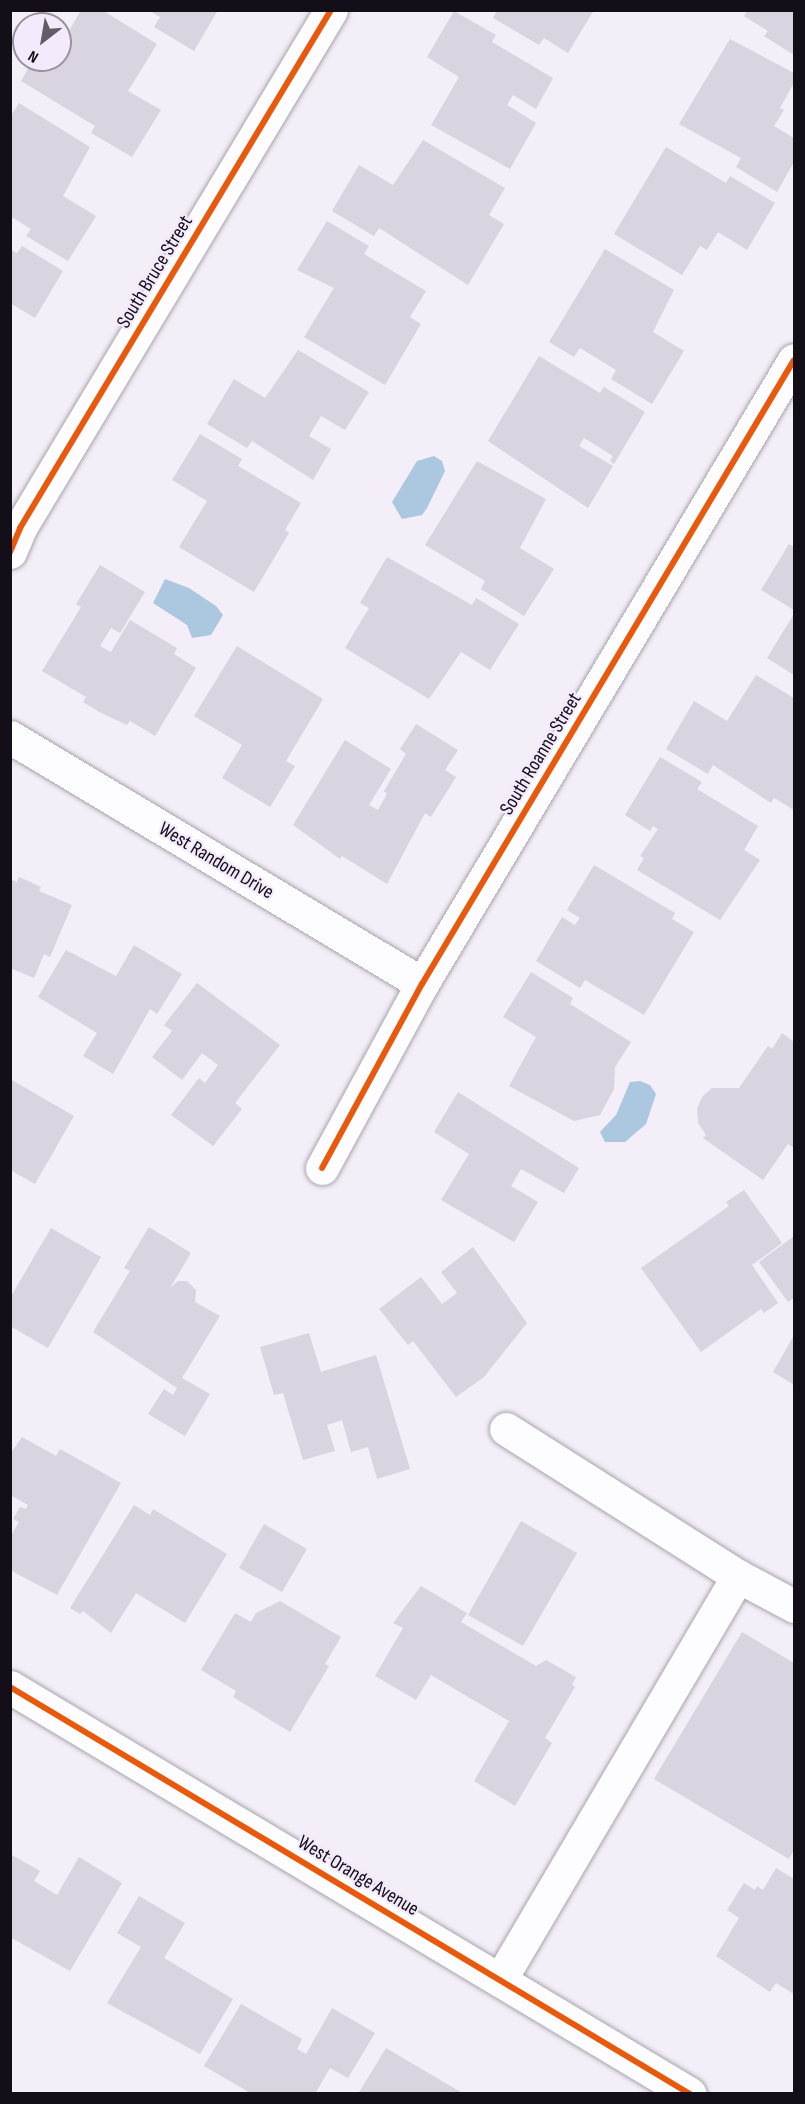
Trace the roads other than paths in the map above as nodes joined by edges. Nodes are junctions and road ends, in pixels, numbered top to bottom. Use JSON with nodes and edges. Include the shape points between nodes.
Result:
{"nodes":[{"id":1,"x":331,"y":10,"type":"edge"},
{"id":2,"x":795,"y":360,"type":"edge"},
{"id":3,"x":10,"y":552,"type":"edge"},
{"id":4,"x":10,"y":737,"type":"edge"},
{"id":5,"x":422,"y":984,"type":"junction"},
{"id":6,"x":322,"y":1168,"type":"dead end"},
{"id":7,"x":506,"y":1429,"type":"dead end"},
{"id":8,"x":738,"y":1576,"type":"junction"},
{"id":9,"x":795,"y":1606,"type":"edge"},
{"id":10,"x":10,"y":1688,"type":"edge"},
{"id":11,"x":500,"y":1980,"type":"junction"},
{"id":12,"x":690,"y":2094,"type":"edge"}],
"edges":[{"from":1,"to":3,"type":"street","name":"South Bruce Street","via":[[20,528]]},
{"from":2,"to":5,"type":"street","name":"South Roanne Street"},
{"from":4,"to":5,"type":"street","name":"West Random Drive"},
{"from":5,"to":6,"type":"street","name":"South Roanne Street"},
{"from":7,"to":8,"type":"street"},
{"from":8,"to":9,"type":"street"},
{"from":8,"to":11,"type":"street"},
{"from":10,"to":11,"type":"street","name":"West Orange Avenue"},
{"from":11,"to":12,"type":"street","name":"West Orange Avenue"}]}
